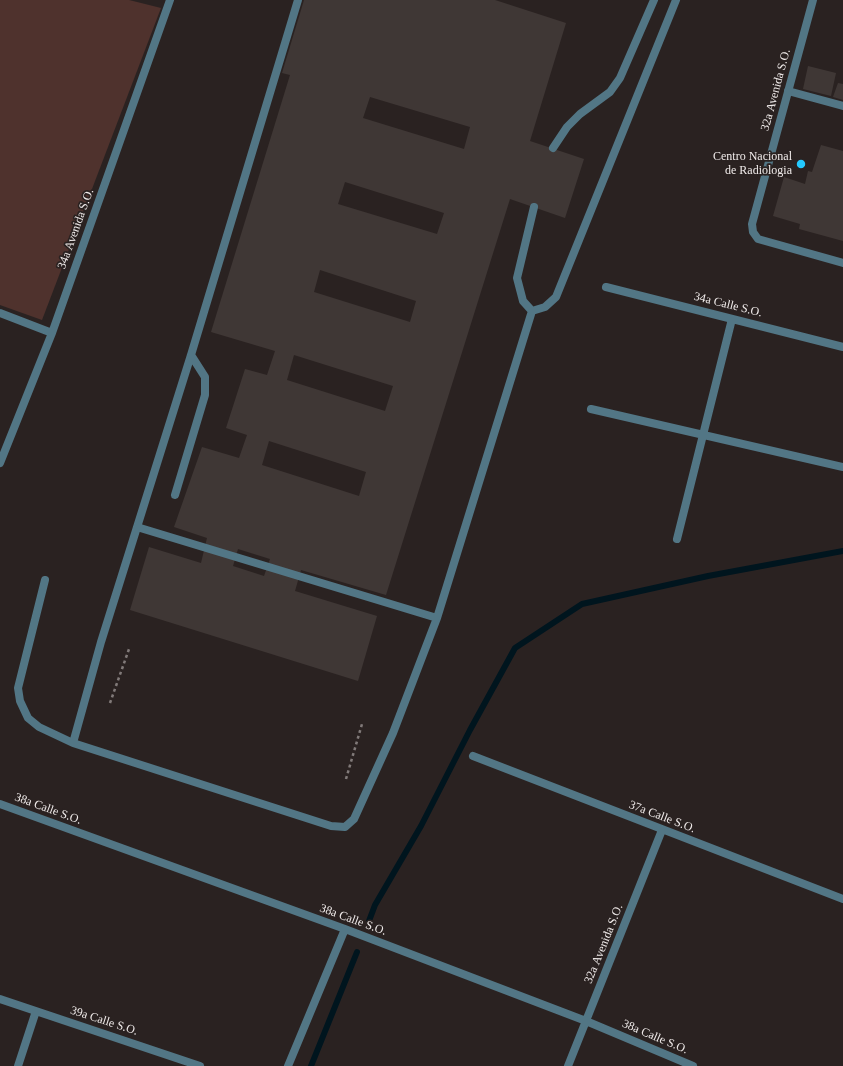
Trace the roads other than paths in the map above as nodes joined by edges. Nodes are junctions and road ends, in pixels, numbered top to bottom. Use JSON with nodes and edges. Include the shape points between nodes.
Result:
{"nodes":[{"id":1,"x":170,"y":0,"type":"edge"},
{"id":2,"x":298,"y":0,"type":"edge"},
{"id":3,"x":654,"y":0,"type":"edge"},
{"id":4,"x":676,"y":0,"type":"edge"},
{"id":5,"x":813,"y":0,"type":"edge"},
{"id":6,"x":788,"y":91,"type":"junction"},
{"id":7,"x":843,"y":106,"type":"edge"},
{"id":8,"x":553,"y":148,"type":"dead end"},
{"id":9,"x":534,"y":207,"type":"dead end"},
{"id":10,"x":843,"y":263,"type":"edge"},
{"id":11,"x":606,"y":287,"type":"dead end"},
{"id":12,"x":532,"y":311,"type":"junction"},
{"id":13,"x":0,"y":312,"type":"edge"},
{"id":14,"x":732,"y":319,"type":"junction"},
{"id":15,"x":52,"y":333,"type":"junction"},
{"id":16,"x":843,"y":347,"type":"edge"},
{"id":17,"x":191,"y":355,"type":"junction"},
{"id":18,"x":591,"y":409,"type":"dead end"},
{"id":19,"x":702,"y":436,"type":"junction"},
{"id":20,"x":0,"y":463,"type":"edge"},
{"id":21,"x":843,"y":467,"type":"edge"},
{"id":22,"x":175,"y":495,"type":"dead end"},
{"id":23,"x":137,"y":527,"type":"junction"},
{"id":24,"x":677,"y":539,"type":"dead end"},
{"id":25,"x":45,"y":580,"type":"dead end"},
{"id":26,"x":437,"y":618,"type":"junction"},
{"id":27,"x":73,"y":743,"type":"junction"},
{"id":28,"x":473,"y":756,"type":"dead end"},
{"id":29,"x":0,"y":804,"type":"edge"},
{"id":30,"x":662,"y":830,"type":"junction"},
{"id":31,"x":843,"y":900,"type":"edge"},
{"id":32,"x":345,"y":929,"type":"junction"},
{"id":33,"x":0,"y":999,"type":"edge"},
{"id":34,"x":36,"y":1011,"type":"junction"},
{"id":35,"x":586,"y":1021,"type":"junction"},
{"id":36,"x":18,"y":1066,"type":"edge"},
{"id":37,"x":200,"y":1066,"type":"edge"},
{"id":38,"x":288,"y":1066,"type":"edge"},
{"id":39,"x":568,"y":1066,"type":"edge"},
{"id":40,"x":693,"y":1066,"type":"edge"}],
"edges":[{"from":1,"to":15,"type":"street","name":"34a Avenida S.O."},
{"from":2,"to":17,"type":"street"},
{"from":3,"to":8,"type":"street","via":[[620,78],[610,92],[571,123]]},
{"from":4,"to":12,"type":"street","via":[[556,297],[545,307]]},
{"from":5,"to":6,"type":"street","name":"32a Avenida S.O."},
{"from":6,"to":7,"type":"street"},
{"from":6,"to":10,"type":"street","name":"32a Avenida S.O.","via":[[752,224],[753,232],[758,239]]},
{"from":9,"to":12,"type":"street","via":[[517,278],[523,302]]},
{"from":11,"to":14,"type":"street","name":"34a Calle S.O."},
{"from":12,"to":26,"type":"street"},
{"from":13,"to":15,"type":"street"},
{"from":14,"to":16,"type":"street","name":"34a Calle S.O."},
{"from":14,"to":19,"type":"street"},
{"from":15,"to":20,"type":"street","name":"34a Avenida S.O."},
{"from":17,"to":22,"type":"street","via":[[205,377],[205,395]]},
{"from":17,"to":23,"type":"street"},
{"from":18,"to":19,"type":"street"},
{"from":19,"to":21,"type":"street"},
{"from":19,"to":24,"type":"street"},
{"from":23,"to":26,"type":"street"},
{"from":23,"to":27,"type":"street"},
{"from":25,"to":27,"type":"street","via":[[18,688],[20,701],[28,718],[40,727]]},
{"from":26,"to":27,"type":"street","via":[[394,733],[354,819],[345,827],[331,826]]},
{"from":28,"to":30,"type":"street","name":"37a Calle S.O."},
{"from":29,"to":32,"type":"street","name":"38a Calle S.O."},
{"from":30,"to":31,"type":"street","name":"37a Calle S.O."},
{"from":30,"to":35,"type":"street","name":"32a Avenida S.O."},
{"from":32,"to":35,"type":"street","name":"38a Calle S.O."},
{"from":32,"to":38,"type":"street"},
{"from":33,"to":34,"type":"street","name":"39a Calle S.O."},
{"from":34,"to":36,"type":"street"},
{"from":34,"to":37,"type":"street","name":"39a Calle S.O."},
{"from":35,"to":39,"type":"street","name":"32a Avenida S.O."},
{"from":35,"to":40,"type":"street","name":"38a Calle S.O."}]}
